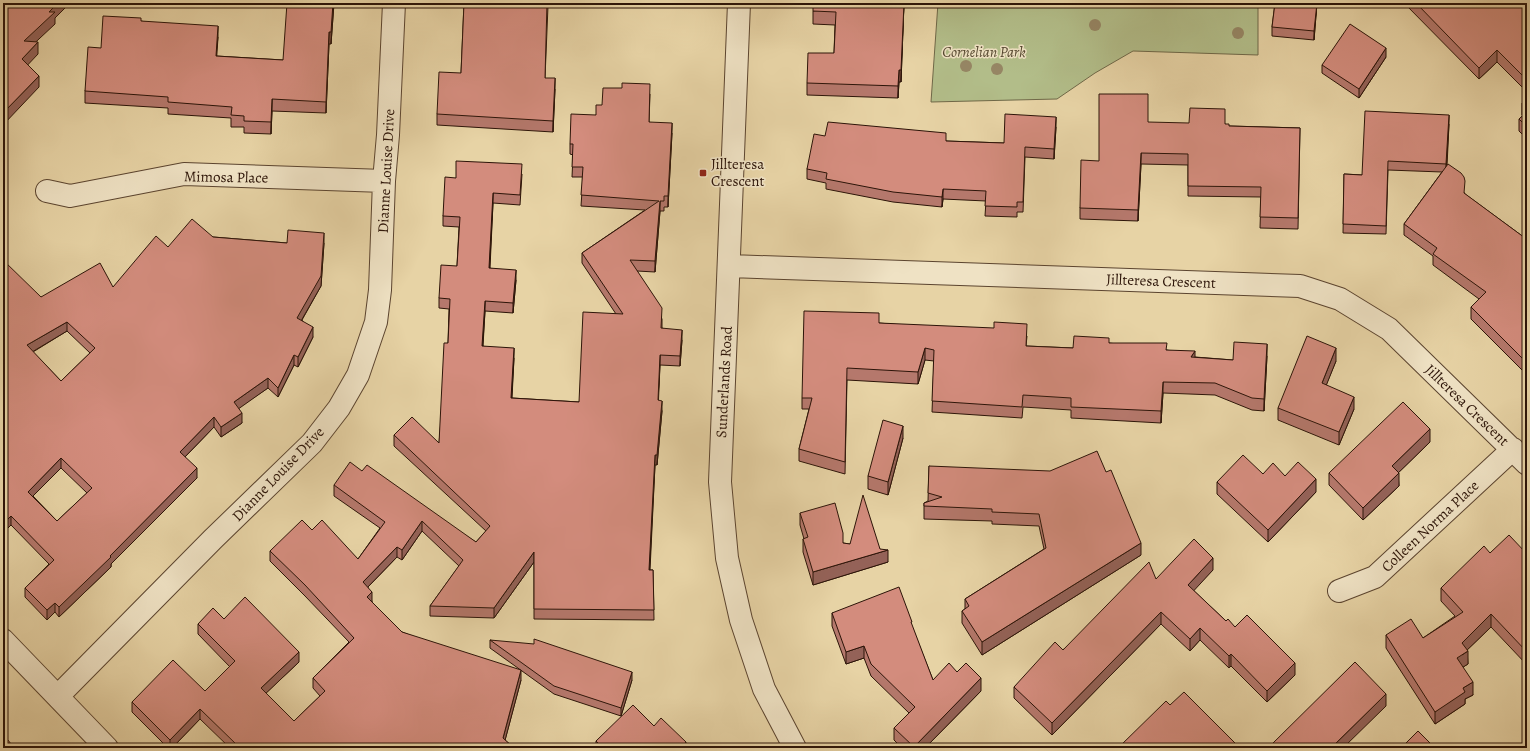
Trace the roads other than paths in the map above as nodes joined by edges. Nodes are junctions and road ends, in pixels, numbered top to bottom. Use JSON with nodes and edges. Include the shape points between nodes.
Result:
{"nodes":[{"id":1,"x":394,"y":3,"type":"edge"},
{"id":2,"x":739,"y":3,"type":"edge"},
{"id":3,"x":384,"y":181,"type":"junction"},
{"id":4,"x":47,"y":191,"type":"dead end"},
{"id":5,"x":730,"y":266,"type":"junction"},
{"id":6,"x":1520,"y":457,"type":"edge"},
{"id":7,"x":1339,"y":590,"type":"dead end"},
{"id":8,"x":3,"y":640,"type":"edge"},
{"id":9,"x":58,"y":696,"type":"junction"},
{"id":10,"x":107,"y":748,"type":"edge"},
{"id":11,"x":795,"y":748,"type":"edge"}],
"edges":[{"from":1,"to":3,"type":"street","name":"Dianne Louise Drive"},
{"from":2,"to":5,"type":"street","name":"Sunderlands Road"},
{"from":3,"to":4,"type":"street","name":"Mimosa Place","via":[[184,174],[70,196]]},
{"from":3,"to":9,"type":"street","name":"Dianne Louise Drive","via":[[380,290],[376,322],[358,375],[347,396],[312,443]]},
{"from":5,"to":6,"type":"street","name":"Jillteresa Crescent","via":[[1300,286],[1340,299],[1389,329]]},
{"from":5,"to":11,"type":"street","name":"Sunderlands Road","via":[[720,482],[727,558],[741,620],[764,688]]},
{"from":6,"to":7,"type":"street","name":"Colleen Norma Place","via":[[1375,576]]},
{"from":8,"to":9,"type":"street"},
{"from":9,"to":10,"type":"street"}]}
